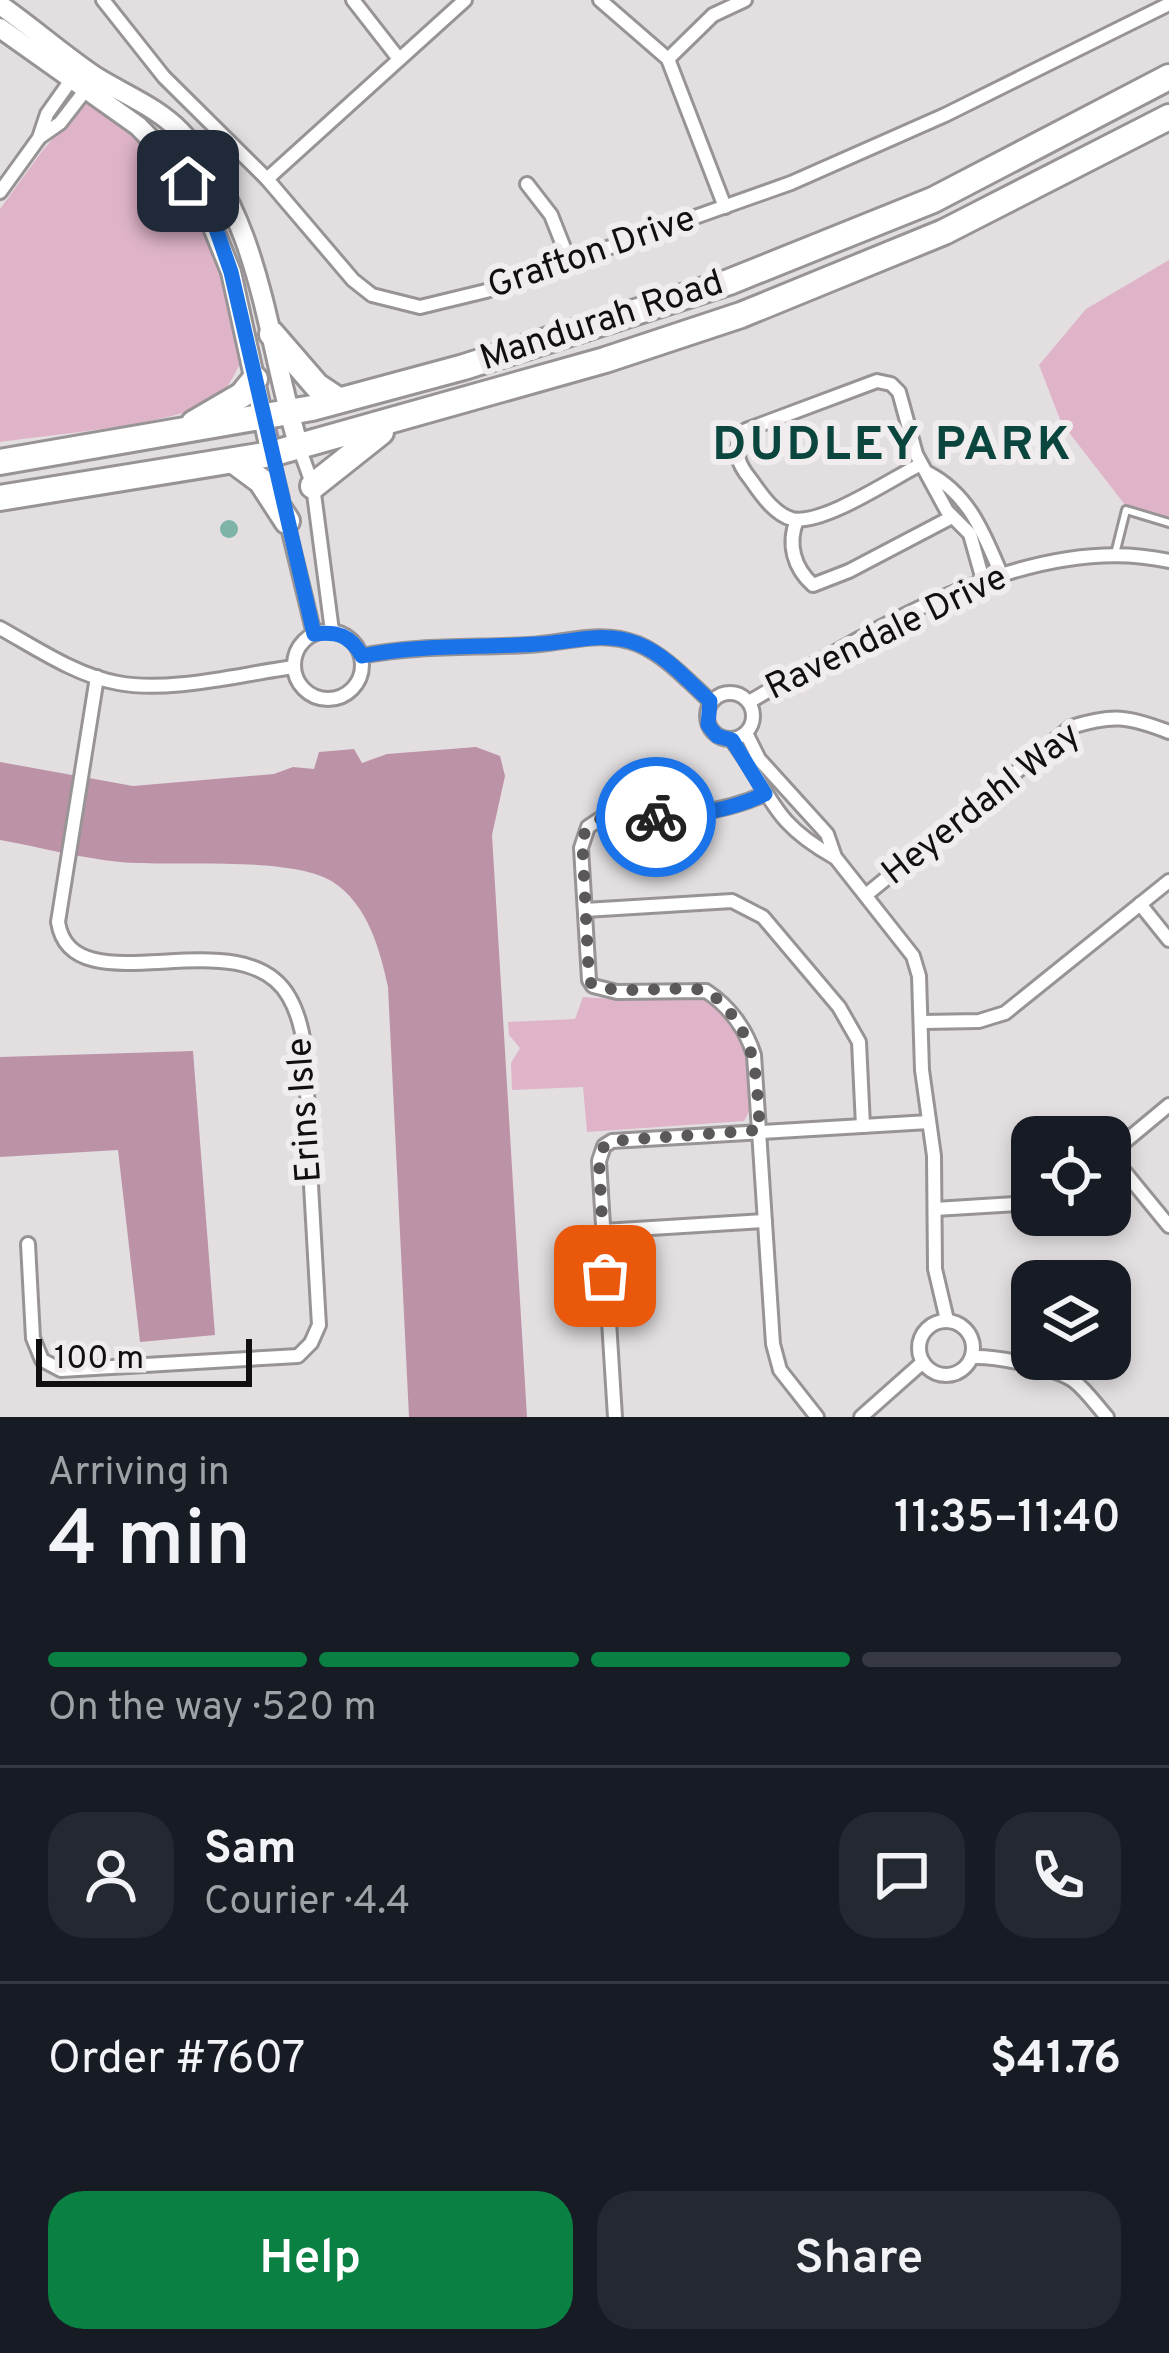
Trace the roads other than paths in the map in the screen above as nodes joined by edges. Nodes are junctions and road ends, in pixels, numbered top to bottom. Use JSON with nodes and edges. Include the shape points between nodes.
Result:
{"nodes":[{"id":1,"x":103,"y":0,"type":"edge"},
{"id":2,"x":353,"y":0,"type":"edge"},
{"id":3,"x":465,"y":0,"type":"edge"},
{"id":4,"x":600,"y":0,"type":"edge"},
{"id":5,"x":745,"y":0,"type":"edge"},
{"id":6,"x":1169,"y":4,"type":"edge"},
{"id":7,"x":7,"y":13,"type":"edge"},
{"id":8,"x":668,"y":58,"type":"junction"},
{"id":9,"x":399,"y":59,"type":"junction"},
{"id":10,"x":1169,"y":77,"type":"edge"},
{"id":11,"x":83,"y":78,"type":"junction"},
{"id":12,"x":1169,"y":116,"type":"edge"},
{"id":13,"x":267,"y":179,"type":"junction"},
{"id":14,"x":527,"y":184,"type":"dead end"},
{"id":15,"x":0,"y":192,"type":"edge"},
{"id":16,"x":725,"y":207,"type":"junction"},
{"id":17,"x":570,"y":263,"type":"junction"},
{"id":18,"x":272,"y":334,"type":"junction"},
{"id":19,"x":255,"y":379,"type":"junction"},
{"id":20,"x":338,"y":400,"type":"junction"},
{"id":21,"x":276,"y":416,"type":"junction"},
{"id":22,"x":398,"y":420,"type":"junction"},
{"id":23,"x":171,"y":435,"type":"junction"},
{"id":24,"x":299,"y":447,"type":"junction"},
{"id":25,"x":271,"y":454,"type":"junction"},
{"id":26,"x":234,"y":461,"type":"junction"},
{"id":27,"x":0,"y":462,"type":"edge"},
{"id":28,"x":924,"y":468,"type":"junction"},
{"id":29,"x":313,"y":486,"type":"junction"},
{"id":30,"x":0,"y":498,"type":"edge"},
{"id":31,"x":952,"y":517,"type":"junction"},
{"id":32,"x":287,"y":520,"type":"junction"},
{"id":33,"x":797,"y":520,"type":"junction"},
{"id":34,"x":1169,"y":523,"type":"edge"},
{"id":35,"x":1115,"y":554,"type":"junction"},
{"id":36,"x":1169,"y":561,"type":"edge"},
{"id":37,"x":1000,"y":574,"type":"junction"},
{"id":38,"x":983,"y":580,"type":"junction"},
{"id":39,"x":0,"y":628,"type":"edge"},
{"id":40,"x":332,"y":632,"type":"junction"},
{"id":41,"x":314,"y":634,"type":"junction"},
{"id":42,"x":362,"y":656,"type":"junction"},
{"id":43,"x":294,"y":667,"type":"junction"},
{"id":44,"x":97,"y":677,"type":"junction"},
{"id":45,"x":710,"y":701,"type":"junction"},
{"id":46,"x":749,"y":702,"type":"junction"},
{"id":47,"x":1169,"y":732,"type":"edge"},
{"id":48,"x":746,"y":734,"type":"junction"},
{"id":49,"x":732,"y":740,"type":"junction"},
{"id":50,"x":765,"y":794,"type":"junction"},
{"id":51,"x":835,"y":857,"type":"junction"},
{"id":52,"x":1169,"y":880,"type":"edge"},
{"id":53,"x":866,"y":895,"type":"junction"},
{"id":54,"x":1140,"y":904,"type":"junction"},
{"id":55,"x":585,"y":910,"type":"junction"},
{"id":56,"x":1169,"y":940,"type":"edge"},
{"id":57,"x":923,"y":1022,"type":"junction"},
{"id":58,"x":1169,"y":1106,"type":"edge"},
{"id":59,"x":929,"y":1122,"type":"junction"},
{"id":60,"x":862,"y":1126,"type":"junction"},
{"id":61,"x":760,"y":1130,"type":"junction"},
{"id":62,"x":1131,"y":1137,"type":"edge"},
{"id":63,"x":1131,"y":1180,"type":"edge"},
{"id":64,"x":1011,"y":1204,"type":"edge"},
{"id":65,"x":935,"y":1209,"type":"junction"},
{"id":66,"x":765,"y":1220,"type":"junction"},
{"id":67,"x":1169,"y":1226,"type":"edge"},
{"id":68,"x":603,"y":1231,"type":"junction"},
{"id":69,"x":28,"y":1244,"type":"dead end"},
{"id":70,"x":947,"y":1320,"type":"junction"},
{"id":71,"x":972,"y":1358,"type":"junction"},
{"id":72,"x":923,"y":1362,"type":"junction"},
{"id":73,"x":615,"y":1417,"type":"edge"},
{"id":74,"x":817,"y":1417,"type":"edge"},
{"id":75,"x":861,"y":1417,"type":"edge"},
{"id":76,"x":1106,"y":1417,"type":"edge"}],
"edges":[{"from":1,"to":13,"type":"street","name":"Grafton Drive","via":[[164,77]]},
{"from":2,"to":9,"type":"street"},
{"from":3,"to":9,"type":"street"},
{"from":4,"to":8,"type":"street"},
{"from":5,"to":8,"type":"street","via":[[713,15]]},
{"from":6,"to":16,"type":"street","name":"Grafton Drive","via":[[945,115]]},
{"from":7,"to":11,"type":"street"},
{"from":8,"to":16,"type":"street"},
{"from":9,"to":13,"type":"street"},
{"from":10,"to":20,"type":"highway","name":"Mandurah Road","via":[[933,200],[729,282]]},
{"from":11,"to":15,"type":"street","via":[[60,123],[39,138]]},
{"from":11,"to":18,"type":"street","via":[[166,119],[218,182],[243,229]]},
{"from":11,"to":19,"type":"street","via":[[139,126],[204,205],[231,272]]},
{"from":12,"to":22,"type":"highway","name":"Mandurah Road","via":[[944,232],[741,315]]},
{"from":13,"to":17,"type":"street","name":"Grafton Drive","via":[[353,280],[398,303],[444,304]]},
{"from":14,"to":17,"type":"street","via":[[551,215]]},
{"from":16,"to":17,"type":"street","name":"Grafton Drive"},
{"from":18,"to":20,"type":"highway"},
{"from":18,"to":21,"type":"street"},
{"from":19,"to":21,"type":"street"},
{"from":19,"to":23,"type":"highway","via":[[222,409]]},
{"from":20,"to":21,"type":"highway","name":"Mandurah Road"},
{"from":21,"to":23,"type":"highway","name":"Mandurah Road"},
{"from":21,"to":24,"type":"street"},
{"from":21,"to":25,"type":"street"},
{"from":22,"to":24,"type":"highway","name":"Mandurah Road"},
{"from":22,"to":29,"type":"highway"},
{"from":23,"to":27,"type":"highway","name":"Mandurah Road"},
{"from":24,"to":25,"type":"highway","name":"Mandurah Road"},
{"from":24,"to":29,"type":"street"},
{"from":25,"to":26,"type":"highway","name":"Mandurah Road"},
{"from":25,"to":32,"type":"street"},
{"from":26,"to":30,"type":"highway","name":"Mandurah Road"},
{"from":26,"to":32,"type":"highway","via":[[261,481]]},
{"from":28,"to":31,"type":"street"},
{"from":28,"to":33,"type":"street"},
{"from":28,"to":33,"type":"street","via":[[899,392],[877,381],[746,430],[739,466],[774,508]]},
{"from":28,"to":37,"type":"street","via":[[966,503]]},
{"from":29,"to":40,"type":"street"},
{"from":31,"to":33,"type":"street","via":[[813,585],[791,547]]},
{"from":31,"to":38,"type":"street","via":[[975,544]]},
{"from":32,"to":41,"type":"street"},
{"from":34,"to":35,"type":"lane","via":[[1126,510]]},
{"from":35,"to":36,"type":"street","name":"Ravendale Drive"},
{"from":35,"to":37,"type":"street","name":"Ravendale Drive"},
{"from":37,"to":38,"type":"street","name":"Ravendale Drive"},
{"from":38,"to":46,"type":"street","name":"Ravendale Drive"},
{"from":39,"to":44,"type":"street"},
{"from":40,"to":41,"type":"street"},
{"from":40,"to":42,"type":"street"},
{"from":41,"to":43,"type":"street"},
{"from":42,"to":43,"type":"street","via":[[357,684],[334,699],[307,692]]},
{"from":42,"to":45,"type":"street","via":[[613,637],[669,663]]},
{"from":43,"to":44,"type":"street","via":[[152,686]]},
{"from":44,"to":69,"type":"street","name":"Erins Isle","via":[[61,942],[76,956],[107,963],[226,960],[260,969],[287,992],[300,1020],[319,1325],[298,1356],[61,1370],[42,1360],[33,1338]]},
{"from":45,"to":46,"type":"street","via":[[729,693]]},
{"from":45,"to":49,"type":"street","via":[[708,725]]},
{"from":46,"to":48,"type":"street"},
{"from":47,"to":53,"type":"street","name":"Heyerdahl Way","via":[[1108,716],[1071,727]]},
{"from":48,"to":49,"type":"street"},
{"from":48,"to":51,"type":"street","via":[[770,774],[826,834]]},
{"from":49,"to":50,"type":"street"},
{"from":50,"to":51,"type":"street","via":[[790,828]]},
{"from":50,"to":55,"type":"street","via":[[704,814],[588,826],[581,848]]},
{"from":51,"to":53,"type":"street"},
{"from":52,"to":54,"type":"street"},
{"from":53,"to":57,"type":"street","via":[[913,956]]},
{"from":54,"to":56,"type":"street"},
{"from":54,"to":57,"type":"street","via":[[1005,1013]]},
{"from":55,"to":60,"type":"street","via":[[732,901],[763,917],[859,1042]]},
{"from":55,"to":61,"type":"street","via":[[593,986],[706,991],[736,1018],[754,1054]]},
{"from":57,"to":59,"type":"street"},
{"from":58,"to":62,"type":"street"},
{"from":59,"to":60,"type":"street"},
{"from":59,"to":65,"type":"street"},
{"from":60,"to":61,"type":"street"},
{"from":61,"to":66,"type":"street"},
{"from":61,"to":68,"type":"street","via":[[604,1146]]},
{"from":63,"to":67,"type":"street"},
{"from":64,"to":65,"type":"street"},
{"from":65,"to":70,"type":"street","via":[[935,1269]]},
{"from":66,"to":68,"type":"street"},
{"from":66,"to":74,"type":"street","via":[[773,1344],[780,1370]]},
{"from":68,"to":73,"type":"street"},
{"from":70,"to":71,"type":"street","via":[[969,1333]]},
{"from":70,"to":72,"type":"street","via":[[920,1338]]},
{"from":71,"to":72,"type":"street","via":[[944,1375]]},
{"from":71,"to":76,"type":"street","via":[[1074,1381]]},
{"from":72,"to":75,"type":"street"}]}
